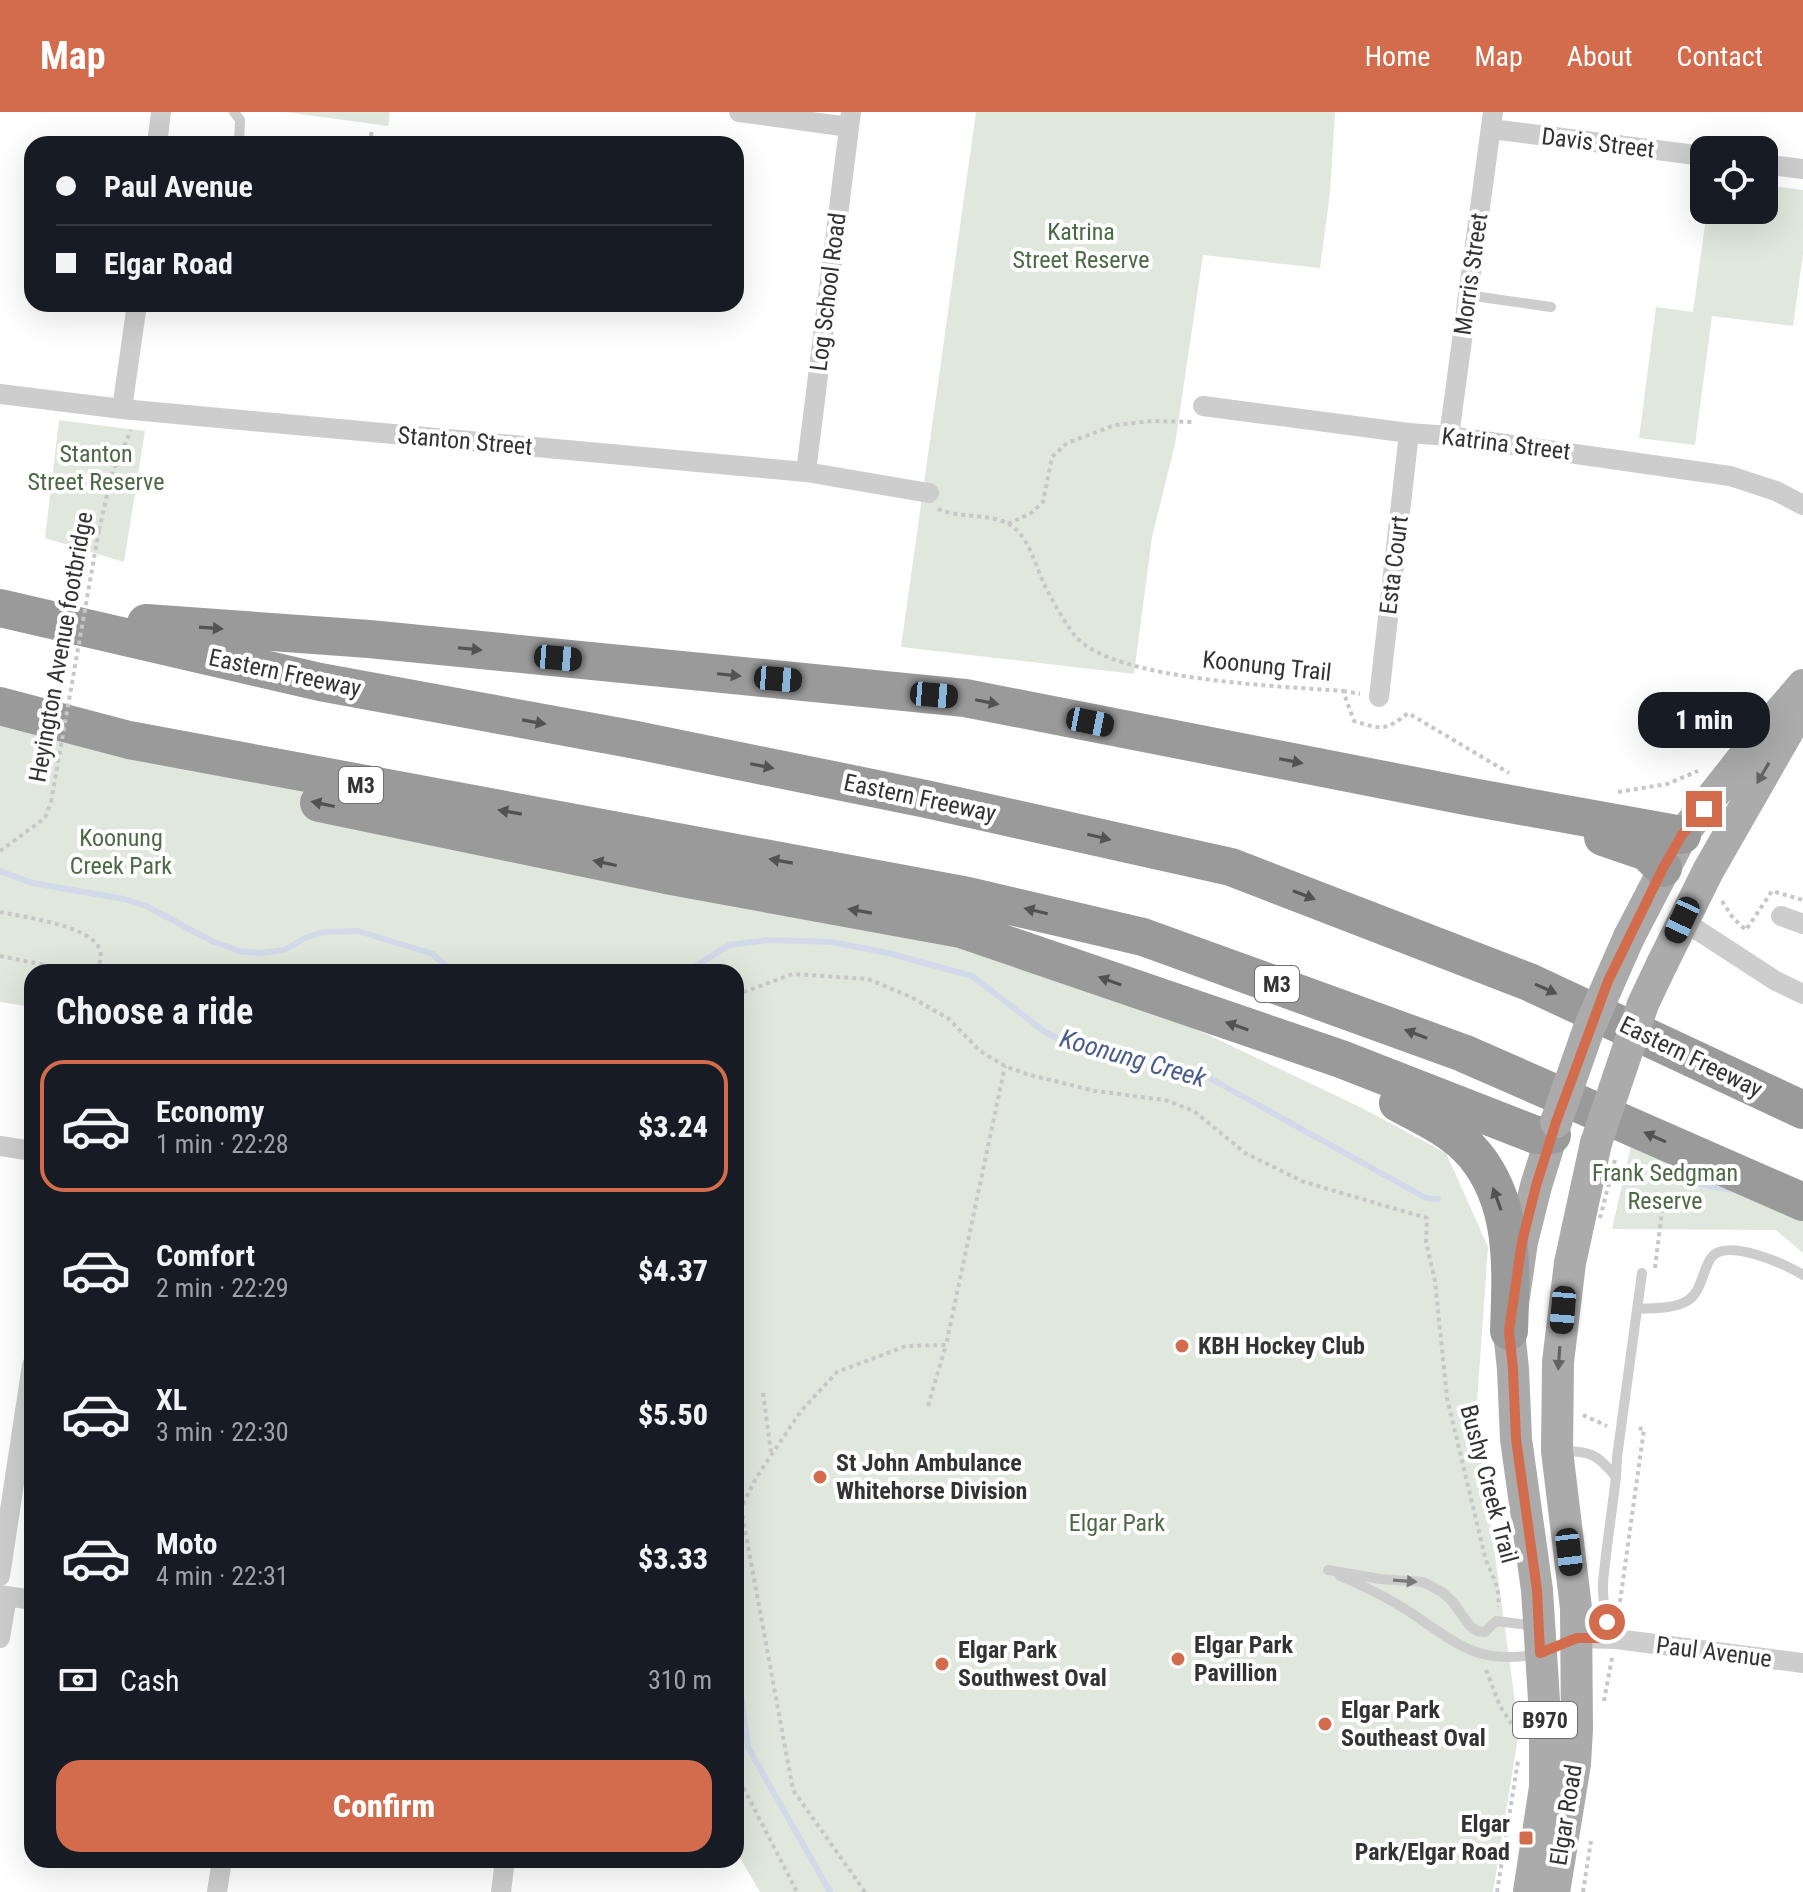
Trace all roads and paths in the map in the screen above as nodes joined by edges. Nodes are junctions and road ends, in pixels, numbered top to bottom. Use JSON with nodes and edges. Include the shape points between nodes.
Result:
{"nodes":[{"id":1,"x":161,"y":112,"type":"edge"},
{"id":2,"x":234,"y":112,"type":"edge"},
{"id":3,"x":739,"y":112,"type":"edge"},
{"id":4,"x":850,"y":120,"type":"edge"},
{"id":5,"x":1492,"y":121,"type":"edge"},
{"id":6,"x":372,"y":129,"type":"dead end"},
{"id":7,"x":158,"y":136,"type":"edge"},
{"id":8,"x":239,"y":136,"type":"edge"},
{"id":9,"x":371,"y":136,"type":"edge"},
{"id":10,"x":1690,"y":154,"type":"edge"},
{"id":11,"x":1778,"y":166,"type":"edge"},
{"id":12,"x":1803,"y":169,"type":"edge"},
{"id":13,"x":1467,"y":295,"type":"junction"},
{"id":14,"x":1551,"y":307,"type":"dead end"},
{"id":15,"x":136,"y":312,"type":"edge"},
{"id":16,"x":0,"y":394,"type":"edge"},
{"id":17,"x":1203,"y":406,"type":"joint"},
{"id":18,"x":122,"y":409,"type":"junction"},
{"id":19,"x":131,"y":430,"type":"dead end"},
{"id":20,"x":1409,"y":433,"type":"junction"},
{"id":21,"x":1449,"y":436,"type":"junction"},
{"id":22,"x":806,"y":472,"type":"junction"},
{"id":23,"x":929,"y":493,"type":"joint"},
{"id":24,"x":1803,"y":505,"type":"edge"},
{"id":25,"x":1008,"y":524,"type":"junction"},
{"id":26,"x":11,"y":611,"type":"edge"},
{"id":27,"x":1803,"y":685,"type":"edge"},
{"id":28,"x":1379,"y":697,"type":"dead end"},
{"id":29,"x":1803,"y":705,"type":"edge"},
{"id":30,"x":0,"y":706,"type":"edge"},
{"id":31,"x":0,"y":723,"type":"edge"},
{"id":32,"x":1709,"y":767,"type":"dead end"},
{"id":33,"x":1516,"y":778,"type":"dead end"},
{"id":34,"x":1609,"y":794,"type":"dead end"},
{"id":35,"x":1466,"y":796,"type":"junction"},
{"id":36,"x":1682,"y":835,"type":"junction"},
{"id":37,"x":0,"y":851,"type":"edge"},
{"id":38,"x":1663,"y":868,"type":"junction"},
{"id":39,"x":0,"y":912,"type":"edge"},
{"id":40,"x":1781,"y":916,"type":"dead end"},
{"id":41,"x":1682,"y":920,"type":"junction"},
{"id":42,"x":1803,"y":924,"type":"edge"},
{"id":43,"x":0,"y":956,"type":"edge"},
{"id":44,"x":40,"y":964,"type":"edge"},
{"id":45,"x":99,"y":964,"type":"edge"},
{"id":46,"x":744,"y":992,"type":"edge"},
{"id":47,"x":1803,"y":994,"type":"edge"},
{"id":48,"x":1292,"y":1044,"type":"junction"},
{"id":49,"x":1005,"y":1066,"type":"junction"},
{"id":50,"x":1803,"y":1110,"type":"edge"},
{"id":51,"x":1569,"y":1132,"type":"junction"},
{"id":52,"x":0,"y":1146,"type":"edge"},
{"id":53,"x":24,"y":1150,"type":"edge"},
{"id":54,"x":1803,"y":1202,"type":"edge"},
{"id":55,"x":1663,"y":1203,"type":"dead end"},
{"id":56,"x":1642,"y":1273,"type":"dead end"},
{"id":57,"x":1803,"y":1275,"type":"edge"},
{"id":58,"x":1640,"y":1295,"type":"junction"},
{"id":59,"x":1638,"y":1309,"type":"junction"},
{"id":60,"x":1509,"y":1331,"type":"junction"},
{"id":61,"x":946,"y":1345,"type":"junction"},
{"id":62,"x":763,"y":1393,"type":"dead end"},
{"id":63,"x":928,"y":1406,"type":"dead end"},
{"id":64,"x":24,"y":1418,"type":"edge"},
{"id":65,"x":1557,"y":1451,"type":"junction"},
{"id":66,"x":772,"y":1455,"type":"junction"},
{"id":67,"x":1616,"y":1477,"type":"junction"},
{"id":68,"x":744,"y":1502,"type":"edge"},
{"id":69,"x":744,"y":1524,"type":"edge"},
{"id":70,"x":1535,"y":1566,"type":"junction"},
{"id":71,"x":0,"y":1576,"type":"edge"},
{"id":72,"x":4,"y":1596,"type":"edge"},
{"id":73,"x":24,"y":1599,"type":"edge"},
{"id":74,"x":1496,"y":1621,"type":"junction"},
{"id":75,"x":1601,"y":1634,"type":"junction"},
{"id":76,"x":0,"y":1638,"type":"edge"},
{"id":77,"x":1539,"y":1640,"type":"junction"},
{"id":78,"x":1490,"y":1655,"type":"junction"},
{"id":79,"x":1803,"y":1663,"type":"edge"},
{"id":80,"x":1604,"y":1705,"type":"dead end"},
{"id":81,"x":1521,"y":1739,"type":"dead end"},
{"id":82,"x":1519,"y":1754,"type":"dead end"},
{"id":83,"x":744,"y":1789,"type":"edge"},
{"id":84,"x":221,"y":1868,"type":"edge"},
{"id":85,"x":504,"y":1868,"type":"edge"},
{"id":86,"x":217,"y":1892,"type":"edge"},
{"id":87,"x":501,"y":1892,"type":"edge"},
{"id":88,"x":797,"y":1892,"type":"edge"},
{"id":89,"x":865,"y":1892,"type":"edge"},
{"id":90,"x":1497,"y":1892,"type":"edge"},
{"id":91,"x":1529,"y":1892,"type":"edge"},
{"id":92,"x":1554,"y":1892,"type":"edge"}],
"edges":[{"from":1,"to":7,"type":"street"},
{"from":2,"to":8,"type":"lane","via":[[240,120]]},
{"from":3,"to":4,"type":"street"},
{"from":4,"to":22,"type":"street","name":"Log School Road"},
{"from":5,"to":10,"type":"street","name":"Davis Street"},
{"from":5,"to":13,"type":"street","name":"Morris Street"},
{"from":6,"to":9,"type":"path"},
{"from":11,"to":12,"type":"street"},
{"from":13,"to":14,"type":"lane"},
{"from":13,"to":21,"type":"street","name":"Morris Street"},
{"from":15,"to":18,"type":"street"},
{"from":16,"to":18,"type":"street","name":"Stanton Street"},
{"from":17,"to":20,"type":"street","name":"Katrina Street"},
{"from":17,"to":25,"type":"path","via":[[1191,423],[1115,425],[1067,443],[1052,457],[1043,502]]},
{"from":18,"to":22,"type":"street","name":"Stanton Street"},
{"from":19,"to":37,"type":"path","name":"Heyington Avenue footbridge","bridge":true,"via":[[112,474],[99,530],[51,802],[45,818]]},
{"from":20,"to":21,"type":"street","name":"Katrina Street"},
{"from":20,"to":28,"type":"street","name":"Esta Court"},
{"from":21,"to":24,"type":"street","name":"Katrina Street","via":[[1730,476]]},
{"from":22,"to":23,"type":"street","name":"Stanton Street"},
{"from":23,"to":25,"type":"path","via":[[938,509],[947,513]]},
{"from":25,"to":33,"type":"path","name":"Koonung Trail","via":[[1032,552],[1045,586],[1078,639],[1116,662],[1160,673],[1343,691],[1354,721],[1381,729],[1408,713]]},
{"from":26,"to":35,"type":"highway","one_way":true,"via":[[369,639],[965,698]]},
{"from":26,"to":50,"type":"highway","name":"Eastern Freeway","one_way":true,"via":[[320,682],[631,739],[1231,867],[1529,982]]},
{"from":27,"to":36,"type":"main road","name":"Elgar Road","number":"B970"},
{"from":29,"to":41,"type":"main road","name":"Elgar Road","number":"B970","one_way":true},
{"from":54,"to":30,"type":"highway","number":"M3","one_way":true,"via":[[1463,1053],[1143,937],[968,896],[129,740]]},
{"from":48,"to":31,"type":"highway","one_way":true,"via":[[961,929],[666,875],[267,792]]},
{"from":32,"to":34,"type":"path","via":[[1667,784]]},
{"from":35,"to":36,"type":"highway"},
{"from":35,"to":38,"type":"highway","via":[[1634,847],[1652,855]]},
{"from":36,"to":38,"type":"main road","name":"Elgar Road","number":"B970"},
{"from":38,"to":41,"type":"main road"},
{"from":38,"to":51,"type":"main road","name":"Elgar Road","number":"B970","bridge":true,"via":[[1589,1028]]},
{"from":39,"to":45,"type":"path","via":[[90,936],[98,946]]},
{"from":40,"to":42,"type":"street"},
{"from":41,"to":47,"type":"street"},
{"from":41,"to":51,"type":"main road","name":"Elgar Road","number":"B970","bridge":true,"via":[[1643,1004],[1615,1084]]},
{"from":43,"to":44,"type":"path"},
{"from":46,"to":49,"type":"path","via":[[793,974],[868,979],[949,1019],[980,1051]]},
{"from":48,"to":51,"type":"highway","via":[[1536,1135]]},
{"from":60,"to":48,"type":"highway","one_way":true,"via":[[1508,1235],[1496,1193],[1474,1153],[1438,1124]]},
{"from":49,"to":61,"type":"path"},
{"from":49,"to":74,"type":"path","name":"Bushy Creek Trail","via":[[1095,1091],[1165,1100],[1194,1111],[1245,1153],[1304,1182],[1427,1218],[1447,1398],[1485,1557],[1499,1591]]},
{"from":51,"to":60,"type":"main road","name":"Elgar Road","number":"B970","via":[[1536,1186]]},
{"from":51,"to":65,"type":"main road","name":"Elgar Road","number":"B970","one_way":true,"via":[[1578,1219],[1563,1310]]},
{"from":52,"to":53,"type":"street"},
{"from":55,"to":58,"type":"path","via":[[1652,1293]]},
{"from":56,"to":58,"type":"lane"},
{"from":57,"to":59,"type":"lane","via":[[1724,1249],[1710,1259],[1686,1302]]},
{"from":58,"to":59,"type":"lane"},
{"from":59,"to":67,"type":"lane"},
{"from":60,"to":70,"type":"main road","name":"Elgar Road","number":"B970","via":[[1516,1439]]},
{"from":61,"to":63,"type":"path"},
{"from":61,"to":66,"type":"path","via":[[906,1346],[837,1372],[801,1411]]},
{"from":62,"to":66,"type":"path"},
{"from":64,"to":71,"type":"street"},
{"from":65,"to":67,"type":"lane","via":[[1587,1451]]},
{"from":65,"to":70,"type":"main road","name":"Elgar Road","via":[[1541,1467],[1543,1527]]},
{"from":65,"to":75,"type":"main road","name":"Elgar Road","number":"B970","via":[[1576,1608]]},
{"from":66,"to":68,"type":"path"},
{"from":67,"to":75,"type":"lane"},
{"from":69,"to":89,"type":"path","via":[[793,1790]]},
{"from":70,"to":77,"type":"main road","name":"Elgar Road","number":"B970"},
{"from":72,"to":73,"type":"street"},
{"from":72,"to":76,"type":"street"},
{"from":74,"to":77,"type":"lane"},
{"from":78,"to":74,"type":"lane","one_way":true,"via":[[1444,1637],[1398,1605],[1328,1570],[1423,1582],[1442,1592],[1477,1631],[1485,1632]]},
{"from":75,"to":77,"type":"main road"},
{"from":75,"to":79,"type":"street","name":"Paul Avenue"},
{"from":75,"to":80,"type":"path"},
{"from":75,"to":92,"type":"main road","name":"Elgar Road","number":"B970"},
{"from":77,"to":78,"type":"lane","via":[[1513,1657]]},
{"from":77,"to":91,"type":"main road","name":"Elgar Road","number":"B970","via":[[1545,1787]]},
{"from":78,"to":81,"type":"path","via":[[1486,1670]]},
{"from":82,"to":90,"type":"path"},
{"from":83,"to":88,"type":"path"},
{"from":84,"to":86,"type":"street"},
{"from":85,"to":87,"type":"street"}]}
